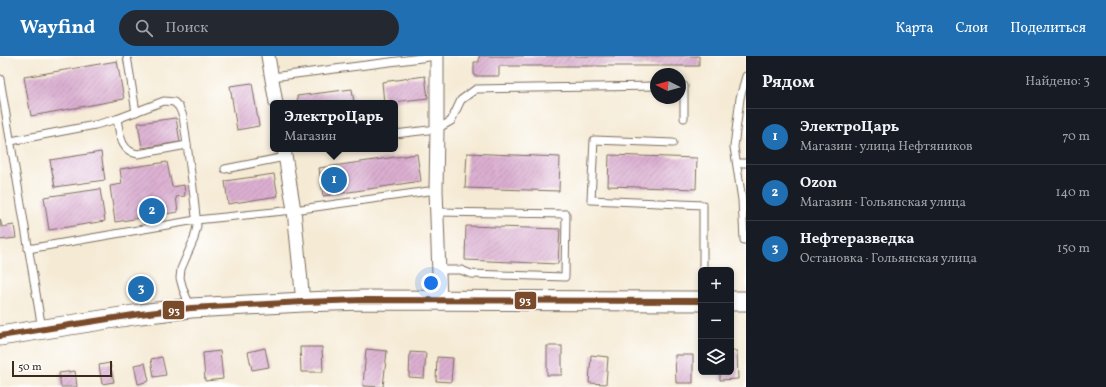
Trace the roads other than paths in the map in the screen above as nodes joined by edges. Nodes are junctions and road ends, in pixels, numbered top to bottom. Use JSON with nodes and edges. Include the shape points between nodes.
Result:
{"nodes":[{"id":1,"x":126,"y":56,"type":"edge"},
{"id":2,"x":268,"y":56,"type":"edge"},
{"id":3,"x":437,"y":56,"type":"edge"},
{"id":4,"x":272,"y":77,"type":"junction"},
{"id":5,"x":0,"y":79,"type":"edge"},
{"id":6,"x":746,"y":80,"type":"edge"},
{"id":7,"x":650,"y":86,"type":"edge"},
{"id":8,"x":276,"y":100,"type":"edge"},
{"id":9,"x":684,"y":104,"type":"edge"},
{"id":10,"x":136,"y":112,"type":"junction"},
{"id":11,"x":684,"y":118,"type":"dead end"},
{"id":12,"x":117,"y":119,"type":"junction"},
{"id":13,"x":3,"y":121,"type":"edge"},
{"id":14,"x":437,"y":129,"type":"junction"},
{"id":15,"x":398,"y":134,"type":"edge"},
{"id":16,"x":11,"y":141,"type":"junction"},
{"id":17,"x":673,"y":143,"type":"dead end"},
{"id":18,"x":187,"y":145,"type":"junction"},
{"id":19,"x":285,"y":153,"type":"edge"},
{"id":20,"x":736,"y":163,"type":"junction"},
{"id":21,"x":746,"y":163,"type":"edge"},
{"id":22,"x":225,"y":169,"type":"dead end"},
{"id":23,"x":436,"y":190,"type":"junction"},
{"id":24,"x":294,"y":210,"type":"junction"},
{"id":25,"x":437,"y":212,"type":"junction"},
{"id":26,"x":196,"y":220,"type":"junction"},
{"id":27,"x":746,"y":240,"type":"edge"},
{"id":28,"x":28,"y":249,"type":"junction"},
{"id":29,"x":703,"y":267,"type":"edge"},
{"id":30,"x":439,"y":270,"type":"junction"},
{"id":31,"x":440,"y":301,"type":"junction"},
{"id":32,"x":698,"y":301,"type":"edge"},
{"id":33,"x":734,"y":301,"type":"edge"},
{"id":34,"x":746,"y":301,"type":"edge"},
{"id":35,"x":303,"y":302,"type":"junction"},
{"id":36,"x":191,"y":308,"type":"junction"},
{"id":37,"x":42,"y":330,"type":"junction"},
{"id":38,"x":0,"y":336,"type":"edge"}],
"edges":[{"from":1,"to":10,"type":"lane"},
{"from":2,"to":4,"type":"street"},
{"from":3,"to":4,"type":"lane"},
{"from":3,"to":14,"type":"street"},
{"from":4,"to":8,"type":"street"},
{"from":5,"to":13,"type":"lane"},
{"from":6,"to":20,"type":"lane","via":[[740,98],[734,147]]},
{"from":7,"to":14,"type":"lane","via":[[476,88],[461,100],[451,121]]},
{"from":9,"to":11,"type":"lane"},
{"from":10,"to":12,"type":"lane"},
{"from":10,"to":18,"type":"lane","via":[[164,101],[174,102],[180,107],[183,116]]},
{"from":12,"to":16,"type":"lane"},
{"from":12,"to":18,"type":"lane","via":[[125,149],[130,153],[138,154]]},
{"from":13,"to":16,"type":"lane"},
{"from":14,"to":15,"type":"lane"},
{"from":14,"to":23,"type":"street"},
{"from":16,"to":28,"type":"lane"},
{"from":17,"to":29,"type":"lane","via":[[594,140],[591,200],[703,205]]},
{"from":18,"to":26,"type":"lane"},
{"from":19,"to":22,"type":"lane"},
{"from":19,"to":24,"type":"street"},
{"from":20,"to":21,"type":"lane"},
{"from":20,"to":27,"type":"lane"},
{"from":23,"to":24,"type":"lane"},
{"from":23,"to":25,"type":"street"},
{"from":24,"to":26,"type":"lane"},
{"from":24,"to":35,"type":"street"},
{"from":25,"to":30,"type":"street"},
{"from":25,"to":30,"type":"lane","via":[[566,214],[565,277],[471,274],[461,270]]},
{"from":26,"to":28,"type":"lane"},
{"from":26,"to":36,"type":"lane","via":[[194,239],[181,269],[180,278]]},
{"from":28,"to":37,"type":"lane"},
{"from":30,"to":31,"type":"street"},
{"from":31,"to":32,"type":"main road"},
{"from":31,"to":35,"type":"main road"},
{"from":33,"to":34,"type":"main road"},
{"from":35,"to":36,"type":"main road"},
{"from":36,"to":37,"type":"main road"},
{"from":37,"to":38,"type":"main road"}]}
